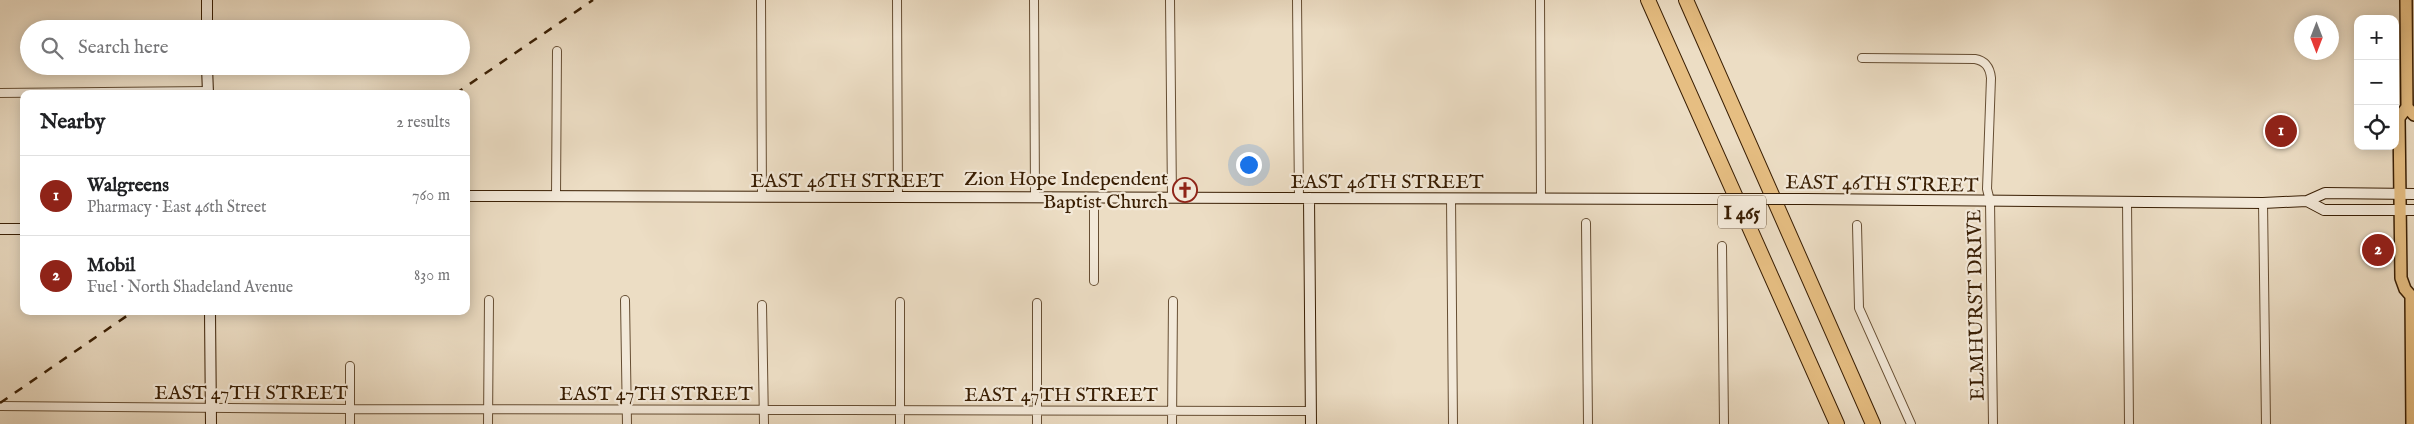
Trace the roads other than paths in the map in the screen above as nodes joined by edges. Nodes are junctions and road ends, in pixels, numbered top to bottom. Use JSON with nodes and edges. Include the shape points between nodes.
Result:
{"nodes":[{"id":1,"x":206,"y":0,"type":"edge"},
{"id":2,"x":761,"y":0,"type":"edge"},
{"id":3,"x":897,"y":0,"type":"edge"},
{"id":4,"x":1034,"y":0,"type":"edge"},
{"id":5,"x":1170,"y":0,"type":"edge"},
{"id":6,"x":1297,"y":0,"type":"edge"},
{"id":7,"x":1540,"y":0,"type":"edge"},
{"id":8,"x":1648,"y":0,"type":"edge"},
{"id":9,"x":1686,"y":0,"type":"edge"},
{"id":10,"x":2406,"y":0,"type":"edge"},
{"id":11,"x":207,"y":20,"type":"edge"},
{"id":12,"x":557,"y":51,"type":"dead end"},
{"id":13,"x":1862,"y":58,"type":"dead end"},
{"id":14,"x":207,"y":75,"type":"edge"},
{"id":15,"x":208,"y":90,"type":"edge"},
{"id":16,"x":0,"y":93,"type":"edge"},
{"id":17,"x":20,"y":93,"type":"edge"},
{"id":18,"x":2410,"y":111,"type":"edge"},
{"id":19,"x":2400,"y":193,"type":"junction"},
{"id":20,"x":2414,"y":194,"type":"edge"},
{"id":21,"x":470,"y":196,"type":"edge"},
{"id":22,"x":556,"y":196,"type":"junction"},
{"id":23,"x":762,"y":197,"type":"junction"},
{"id":24,"x":898,"y":197,"type":"junction"},
{"id":25,"x":1035,"y":198,"type":"junction"},
{"id":26,"x":1094,"y":198,"type":"junction"},
{"id":27,"x":1172,"y":198,"type":"junction"},
{"id":28,"x":1304,"y":198,"type":"junction"},
{"id":29,"x":1451,"y":198,"type":"junction"},
{"id":30,"x":1541,"y":198,"type":"junction"},
{"id":31,"x":1990,"y":201,"type":"junction"},
{"id":32,"x":2127,"y":201,"type":"junction"},
{"id":33,"x":2307,"y":201,"type":"junction"},
{"id":34,"x":2263,"y":203,"type":"junction"},
{"id":35,"x":2400,"y":210,"type":"junction"},
{"id":36,"x":2414,"y":210,"type":"edge"},
{"id":37,"x":1586,"y":223,"type":"dead end"},
{"id":38,"x":1857,"y":225,"type":"dead end"},
{"id":39,"x":0,"y":229,"type":"edge"},
{"id":40,"x":20,"y":229,"type":"edge"},
{"id":41,"x":1722,"y":246,"type":"dead end"},
{"id":42,"x":1094,"y":281,"type":"dead end"},
{"id":43,"x":2412,"y":294,"type":"edge"},
{"id":44,"x":489,"y":300,"type":"dead end"},
{"id":45,"x":625,"y":300,"type":"dead end"},
{"id":46,"x":1173,"y":300,"type":"dead end"},
{"id":47,"x":900,"y":302,"type":"dead end"},
{"id":48,"x":1037,"y":303,"type":"dead end"},
{"id":49,"x":762,"y":305,"type":"dead end"},
{"id":50,"x":210,"y":315,"type":"edge"},
{"id":51,"x":350,"y":366,"type":"dead end"},
{"id":52,"x":0,"y":406,"type":"edge"},
{"id":53,"x":211,"y":408,"type":"junction"},
{"id":54,"x":488,"y":408,"type":"junction"},
{"id":55,"x":350,"y":409,"type":"junction"},
{"id":56,"x":627,"y":409,"type":"junction"},
{"id":57,"x":764,"y":409,"type":"junction"},
{"id":58,"x":900,"y":409,"type":"junction"},
{"id":59,"x":1037,"y":410,"type":"junction"},
{"id":60,"x":1172,"y":410,"type":"junction"},
{"id":61,"x":1311,"y":410,"type":"junction"},
{"id":62,"x":211,"y":424,"type":"edge"},
{"id":63,"x":350,"y":424,"type":"edge"},
{"id":64,"x":488,"y":424,"type":"edge"},
{"id":65,"x":627,"y":424,"type":"edge"},
{"id":66,"x":764,"y":424,"type":"edge"},
{"id":67,"x":900,"y":424,"type":"edge"},
{"id":68,"x":1037,"y":424,"type":"edge"},
{"id":69,"x":1172,"y":424,"type":"edge"},
{"id":70,"x":1311,"y":424,"type":"edge"},
{"id":71,"x":1453,"y":424,"type":"edge"},
{"id":72,"x":1588,"y":424,"type":"edge"},
{"id":73,"x":1724,"y":424,"type":"edge"},
{"id":74,"x":1837,"y":424,"type":"edge"},
{"id":75,"x":1873,"y":424,"type":"edge"},
{"id":76,"x":1911,"y":424,"type":"edge"},
{"id":77,"x":1993,"y":424,"type":"edge"},
{"id":78,"x":2129,"y":424,"type":"edge"},
{"id":79,"x":2266,"y":424,"type":"edge"},
{"id":80,"x":2412,"y":424,"type":"edge"}],
"edges":[{"from":1,"to":11,"type":"street"},
{"from":2,"to":23,"type":"street"},
{"from":3,"to":24,"type":"street"},
{"from":4,"to":25,"type":"street"},
{"from":5,"to":27,"type":"street"},
{"from":6,"to":28,"type":"street"},
{"from":7,"to":30,"type":"street"},
{"from":8,"to":74,"type":"highway","number":"I 465"},
{"from":9,"to":75,"type":"highway","number":"I 465"},
{"from":10,"to":18,"type":"main road"},
{"from":12,"to":22,"type":"street"},
{"from":13,"to":31,"type":"street","name":"ELMHURST DRIVE","via":[[1975,59],[1988,65],[1991,78],[1987,189]]},
{"from":14,"to":15,"type":"street"},
{"from":16,"to":17,"type":"street"},
{"from":18,"to":19,"type":"main road","via":[[2400,115]]},
{"from":19,"to":20,"type":"street","name":"EAST 46TH STREET"},
{"from":19,"to":33,"type":"street","name":"EAST 46TH STREET","via":[[2325,193]]},
{"from":19,"to":35,"type":"main road"},
{"from":21,"to":22,"type":"street","name":"EAST 46TH STREET"},
{"from":22,"to":23,"type":"street","name":"EAST 46TH STREET"},
{"from":23,"to":24,"type":"street","name":"EAST 46TH STREET"},
{"from":24,"to":25,"type":"street","name":"EAST 46TH STREET"},
{"from":25,"to":26,"type":"street","name":"EAST 46TH STREET"},
{"from":26,"to":27,"type":"street","name":"EAST 46TH STREET"},
{"from":26,"to":42,"type":"street"},
{"from":27,"to":28,"type":"street","name":"EAST 46TH STREET"},
{"from":28,"to":29,"type":"street","name":"EAST 46TH STREET"},
{"from":28,"to":61,"type":"street"},
{"from":29,"to":30,"type":"street","name":"EAST 46TH STREET"},
{"from":29,"to":71,"type":"street"},
{"from":30,"to":31,"type":"street","name":"EAST 46TH STREET","bridge":true},
{"from":31,"to":32,"type":"street","name":"EAST 46TH STREET"},
{"from":31,"to":77,"type":"street","name":"ELMHURST DRIVE"},
{"from":32,"to":34,"type":"street","name":"EAST 46TH STREET"},
{"from":32,"to":78,"type":"street"},
{"from":33,"to":34,"type":"street","name":"EAST 46TH STREET"},
{"from":33,"to":35,"type":"street","name":"EAST 46TH STREET","via":[[2324,210]]},
{"from":34,"to":79,"type":"street"},
{"from":35,"to":36,"type":"street","name":"EAST 46TH STREET"},
{"from":35,"to":43,"type":"main road","via":[[2401,278],[2405,289]]},
{"from":37,"to":72,"type":"street"},
{"from":38,"to":76,"type":"street","via":[[1859,308]]},
{"from":39,"to":40,"type":"street"},
{"from":41,"to":73,"type":"street"},
{"from":43,"to":80,"type":"main road"},
{"from":44,"to":54,"type":"street"},
{"from":45,"to":56,"type":"street"},
{"from":46,"to":60,"type":"street"},
{"from":47,"to":58,"type":"street"},
{"from":48,"to":59,"type":"street"},
{"from":49,"to":57,"type":"street"},
{"from":50,"to":53,"type":"street"},
{"from":51,"to":55,"type":"street"},
{"from":52,"to":53,"type":"street","name":"EAST 47TH STREET"},
{"from":53,"to":55,"type":"street","name":"EAST 47TH STREET"},
{"from":53,"to":62,"type":"street"},
{"from":54,"to":55,"type":"street","name":"EAST 47TH STREET"},
{"from":54,"to":56,"type":"street","name":"EAST 47TH STREET"},
{"from":54,"to":64,"type":"street"},
{"from":55,"to":63,"type":"street"},
{"from":56,"to":57,"type":"street","name":"EAST 47TH STREET"},
{"from":56,"to":65,"type":"street"},
{"from":57,"to":58,"type":"street","name":"EAST 47TH STREET"},
{"from":57,"to":66,"type":"street"},
{"from":58,"to":59,"type":"street","name":"EAST 47TH STREET"},
{"from":58,"to":67,"type":"street"},
{"from":59,"to":60,"type":"street","name":"EAST 47TH STREET"},
{"from":59,"to":68,"type":"street"},
{"from":60,"to":61,"type":"street","name":"EAST 47TH STREET"},
{"from":60,"to":69,"type":"street"},
{"from":61,"to":70,"type":"street"}]}
